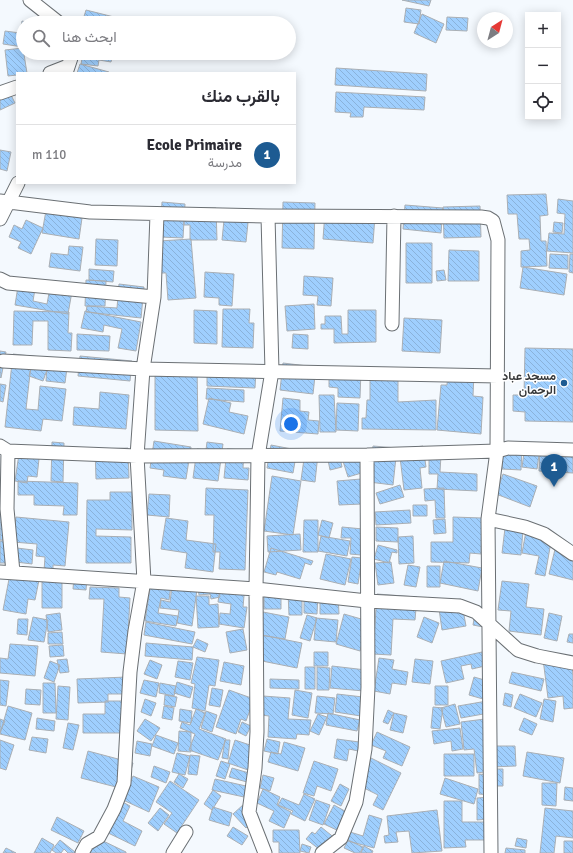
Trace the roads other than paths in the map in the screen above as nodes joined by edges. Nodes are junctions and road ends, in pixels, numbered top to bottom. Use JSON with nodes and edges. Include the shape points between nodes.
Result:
{"nodes":[{"id":1,"x":30,"y":0,"type":"edge"},
{"id":2,"x":50,"y":16,"type":"edge"},
{"id":3,"x":68,"y":64,"type":"edge"},
{"id":4,"x":52,"y":72,"type":"edge"},
{"id":5,"x":16,"y":86,"type":"edge"},
{"id":6,"x":0,"y":93,"type":"edge"},
{"id":7,"x":17,"y":184,"type":"edge"},
{"id":8,"x":4,"y":202,"type":"edge"},
{"id":9,"x":156,"y":214,"type":"junction"},
{"id":10,"x":268,"y":216,"type":"junction"},
{"id":11,"x":394,"y":216,"type":"junction"},
{"id":12,"x":0,"y":219,"type":"edge"},
{"id":13,"x":0,"y":279,"type":"edge"},
{"id":14,"x":154,"y":297,"type":"junction"},
{"id":15,"x":392,"y":324,"type":"dead end"},
{"id":16,"x":3,"y":361,"type":"dead end"},
{"id":17,"x":143,"y":369,"type":"junction"},
{"id":18,"x":272,"y":371,"type":"junction"},
{"id":19,"x":498,"y":376,"type":"junction"},
{"id":20,"x":4,"y":448,"type":"edge"},
{"id":21,"x":573,"y":450,"type":"edge"},
{"id":22,"x":497,"y":451,"type":"junction"},
{"id":23,"x":367,"y":455,"type":"junction"},
{"id":24,"x":137,"y":456,"type":"junction"},
{"id":25,"x":258,"y":456,"type":"junction"},
{"id":26,"x":488,"y":519,"type":"junction"},
{"id":27,"x":573,"y":554,"type":"edge"},
{"id":28,"x":0,"y":572,"type":"edge"},
{"id":29,"x":13,"y":572,"type":"junction"},
{"id":30,"x":144,"y":581,"type":"junction"},
{"id":31,"x":256,"y":589,"type":"junction"},
{"id":32,"x":367,"y":601,"type":"junction"},
{"id":33,"x":488,"y":622,"type":"junction"},
{"id":34,"x":503,"y":637,"type":"junction"},
{"id":35,"x":488,"y":639,"type":"junction"},
{"id":36,"x":573,"y":663,"type":"edge"},
{"id":37,"x":186,"y":832,"type":"dead end"},
{"id":38,"x":82,"y":853,"type":"edge"},
{"id":39,"x":173,"y":853,"type":"edge"},
{"id":40,"x":265,"y":853,"type":"edge"},
{"id":41,"x":322,"y":853,"type":"edge"},
{"id":42,"x":491,"y":853,"type":"edge"}],
"edges":[{"from":1,"to":2,"type":"street"},
{"from":3,"to":4,"type":"street"},
{"from":5,"to":6,"type":"street"},
{"from":7,"to":8,"type":"street"},
{"from":8,"to":9,"type":"street","via":[[90,212]]},
{"from":8,"to":12,"type":"street"},
{"from":9,"to":10,"type":"street"},
{"from":9,"to":14,"type":"street"},
{"from":10,"to":11,"type":"street"},
{"from":10,"to":18,"type":"street"},
{"from":11,"to":15,"type":"street"},
{"from":11,"to":19,"type":"street","via":[[481,217],[493,221],[498,240]]},
{"from":13,"to":14,"type":"street","via":[[8,283]]},
{"from":14,"to":17,"type":"street"},
{"from":16,"to":17,"type":"street"},
{"from":17,"to":18,"type":"street"},
{"from":17,"to":24,"type":"street"},
{"from":18,"to":19,"type":"street"},
{"from":18,"to":25,"type":"street"},
{"from":19,"to":22,"type":"street"},
{"from":20,"to":24,"type":"street"},
{"from":20,"to":29,"type":"street"},
{"from":21,"to":22,"type":"street","via":[[508,448]]},
{"from":22,"to":23,"type":"street"},
{"from":22,"to":26,"type":"street"},
{"from":23,"to":25,"type":"street"},
{"from":23,"to":32,"type":"street"},
{"from":24,"to":25,"type":"street"},
{"from":24,"to":30,"type":"street"},
{"from":25,"to":31,"type":"street"},
{"from":26,"to":27,"type":"street","via":[[525,526]]},
{"from":26,"to":33,"type":"street"},
{"from":28,"to":29,"type":"street"},
{"from":29,"to":30,"type":"street"},
{"from":30,"to":31,"type":"street"},
{"from":30,"to":38,"type":"street","via":[[130,672],[124,783],[99,837],[87,844]]},
{"from":31,"to":32,"type":"street"},
{"from":31,"to":40,"type":"street","via":[[257,732],[249,812]]},
{"from":32,"to":33,"type":"street","via":[[460,606],[476,612]]},
{"from":32,"to":41,"type":"street","via":[[368,688],[365,749],[356,802],[341,838]]},
{"from":33,"to":34,"type":"street"},
{"from":33,"to":35,"type":"street"},
{"from":34,"to":35,"type":"street"},
{"from":34,"to":36,"type":"street","via":[[518,650]]},
{"from":35,"to":42,"type":"street"},
{"from":37,"to":39,"type":"street"}]}
